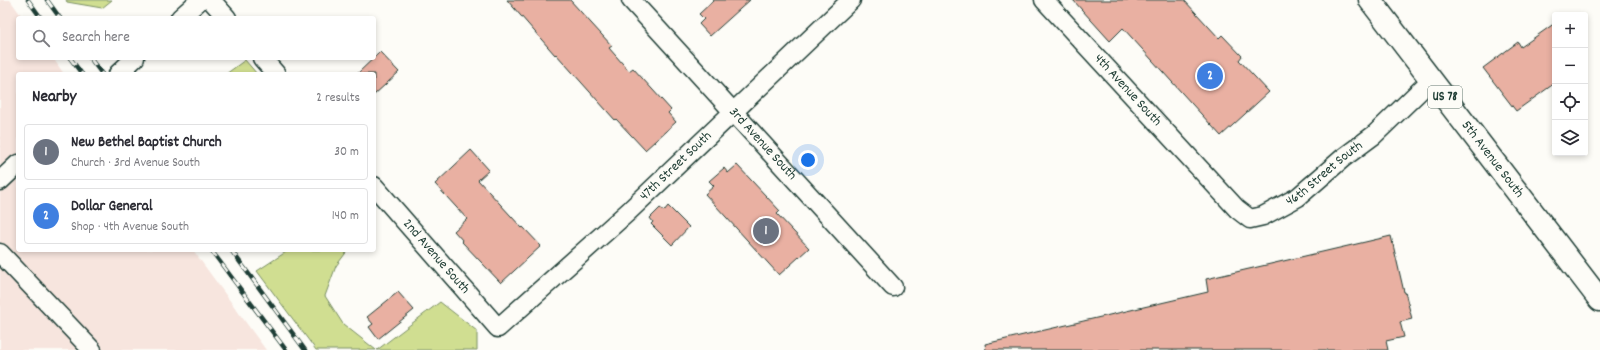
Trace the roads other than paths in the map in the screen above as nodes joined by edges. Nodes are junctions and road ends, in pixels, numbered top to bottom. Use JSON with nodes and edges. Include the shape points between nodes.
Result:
{"nodes":[{"id":1,"x":200,"y":0,"type":"edge"},
{"id":2,"x":211,"y":0,"type":"edge"},
{"id":3,"x":631,"y":0,"type":"edge"},
{"id":4,"x":851,"y":0,"type":"edge"},
{"id":5,"x":1044,"y":0,"type":"edge"},
{"id":6,"x":1370,"y":0,"type":"edge"},
{"id":7,"x":182,"y":16,"type":"edge"},
{"id":8,"x":225,"y":16,"type":"edge"},
{"id":9,"x":133,"y":60,"type":"edge"},
{"id":10,"x":264,"y":60,"type":"edge"},
{"id":11,"x":120,"y":72,"type":"edge"},
{"id":12,"x":274,"y":72,"type":"edge"},
{"id":13,"x":1431,"y":80,"type":"junction"},
{"id":14,"x":734,"y":111,"type":"junction"},
{"id":15,"x":16,"y":166,"type":"edge"},
{"id":16,"x":1211,"y":180,"type":"joint"},
{"id":17,"x":0,"y":181,"type":"edge"},
{"id":18,"x":376,"y":188,"type":"edge"},
{"id":19,"x":0,"y":253,"type":"edge"},
{"id":20,"x":894,"y":287,"type":"dead end"},
{"id":21,"x":1599,"y":298,"type":"edge"},
{"id":22,"x":498,"y":328,"type":"joint"},
{"id":23,"x":92,"y":350,"type":"edge"}],
"edges":[{"from":1,"to":7,"type":"street"},
{"from":2,"to":8,"type":"street"},
{"from":3,"to":14,"type":"street","name":"3rd Avenue South"},
{"from":4,"to":14,"type":"street","name":"47th Street South"},
{"from":5,"to":16,"type":"street","name":"4th Avenue South"},
{"from":6,"to":13,"type":"main road","name":"5th Avenue South","number":"US 78"},
{"from":9,"to":11,"type":"street"},
{"from":10,"to":12,"type":"street"},
{"from":13,"to":16,"type":"street","name":"46th Street South","via":[[1374,135],[1298,197],[1263,216],[1250,219],[1237,209]]},
{"from":13,"to":21,"type":"main road","name":"5th Avenue South","number":"US 78"},
{"from":14,"to":20,"type":"street","name":"3rd Avenue South"},
{"from":14,"to":22,"type":"street","name":"47th Street South","via":[[628,212]]},
{"from":15,"to":17,"type":"street"},
{"from":18,"to":22,"type":"street","name":"2nd Avenue South"},
{"from":19,"to":23,"type":"street"}]}
